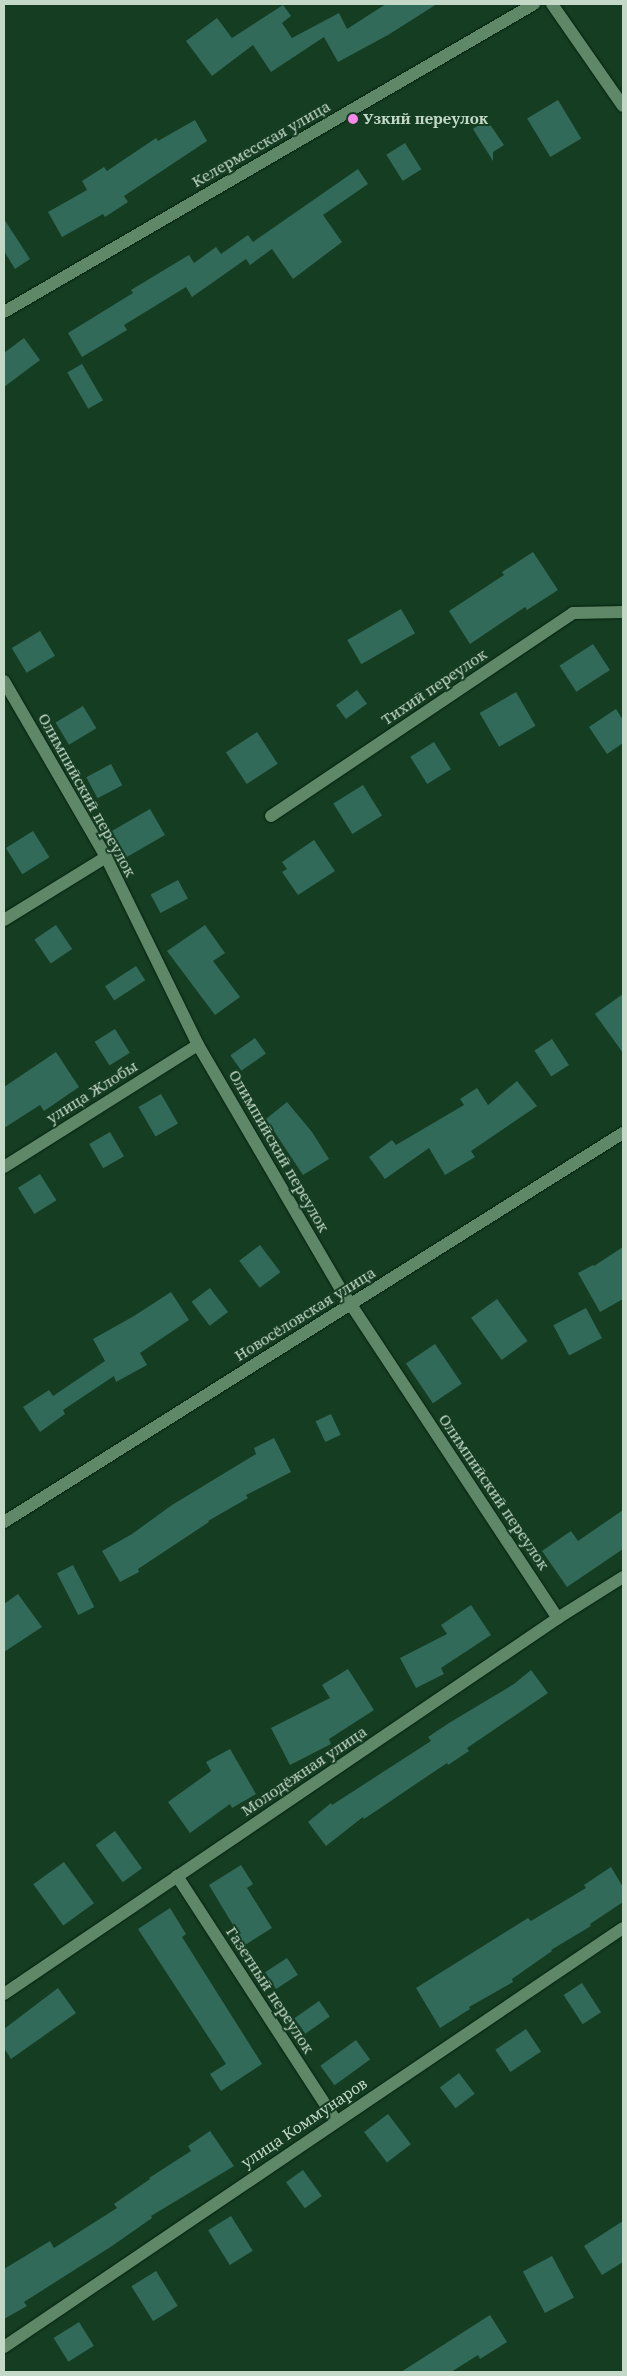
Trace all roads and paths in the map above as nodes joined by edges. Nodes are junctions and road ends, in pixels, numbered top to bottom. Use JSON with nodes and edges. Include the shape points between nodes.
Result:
{"nodes":[{"id":1,"x":534,"y":4,"type":"edge"},
{"id":2,"x":552,"y":4,"type":"edge"},
{"id":3,"x":623,"y":106,"type":"edge"},
{"id":4,"x":4,"y":312,"type":"edge"},
{"id":5,"x":623,"y":612,"type":"edge"},
{"id":6,"x":4,"y":681,"type":"edge"},
{"id":7,"x":271,"y":816,"type":"dead end"},
{"id":8,"x":106,"y":857,"type":"junction"},
{"id":9,"x":4,"y":920,"type":"edge"},
{"id":10,"x":198,"y":1045,"type":"junction"},
{"id":11,"x":623,"y":1133,"type":"edge"},
{"id":12,"x":4,"y":1167,"type":"edge"},
{"id":13,"x":350,"y":1305,"type":"junction"},
{"id":14,"x":4,"y":1522,"type":"edge"},
{"id":15,"x":623,"y":1577,"type":"edge"},
{"id":16,"x":558,"y":1618,"type":"junction"},
{"id":17,"x":177,"y":1876,"type":"junction"},
{"id":18,"x":623,"y":1928,"type":"edge"},
{"id":19,"x":4,"y":1994,"type":"edge"},
{"id":20,"x":336,"y":2121,"type":"junction"},
{"id":21,"x":4,"y":2347,"type":"edge"}],
"edges":[{"from":1,"to":4,"type":"street","name":"Келермесская улица"},
{"from":2,"to":3,"type":"street"},
{"from":5,"to":7,"type":"street","name":"Тихий переулок","via":[[573,613]]},
{"from":6,"to":8,"type":"street","name":"Олимпийский переулок"},
{"from":8,"to":9,"type":"street"},
{"from":8,"to":10,"type":"street","name":"Олимпийский переулок"},
{"from":10,"to":12,"type":"street","name":"улица Жлобы"},
{"from":10,"to":13,"type":"street","name":"Олимпийский переулок"},
{"from":11,"to":13,"type":"street","name":"Новосёловская улица"},
{"from":13,"to":14,"type":"street","name":"Новосёловская улица"},
{"from":13,"to":16,"type":"street","name":"Олимпийский переулок"},
{"from":15,"to":16,"type":"street","name":"Молодёжная улица"},
{"from":16,"to":17,"type":"street","name":"Молодёжная улица"},
{"from":17,"to":19,"type":"street","name":"Молодёжная улица"},
{"from":17,"to":20,"type":"street","name":"Газетный переулок"},
{"from":18,"to":20,"type":"street","name":"улица Коммунаров"},
{"from":20,"to":21,"type":"street","name":"улица Коммунаров"}]}
